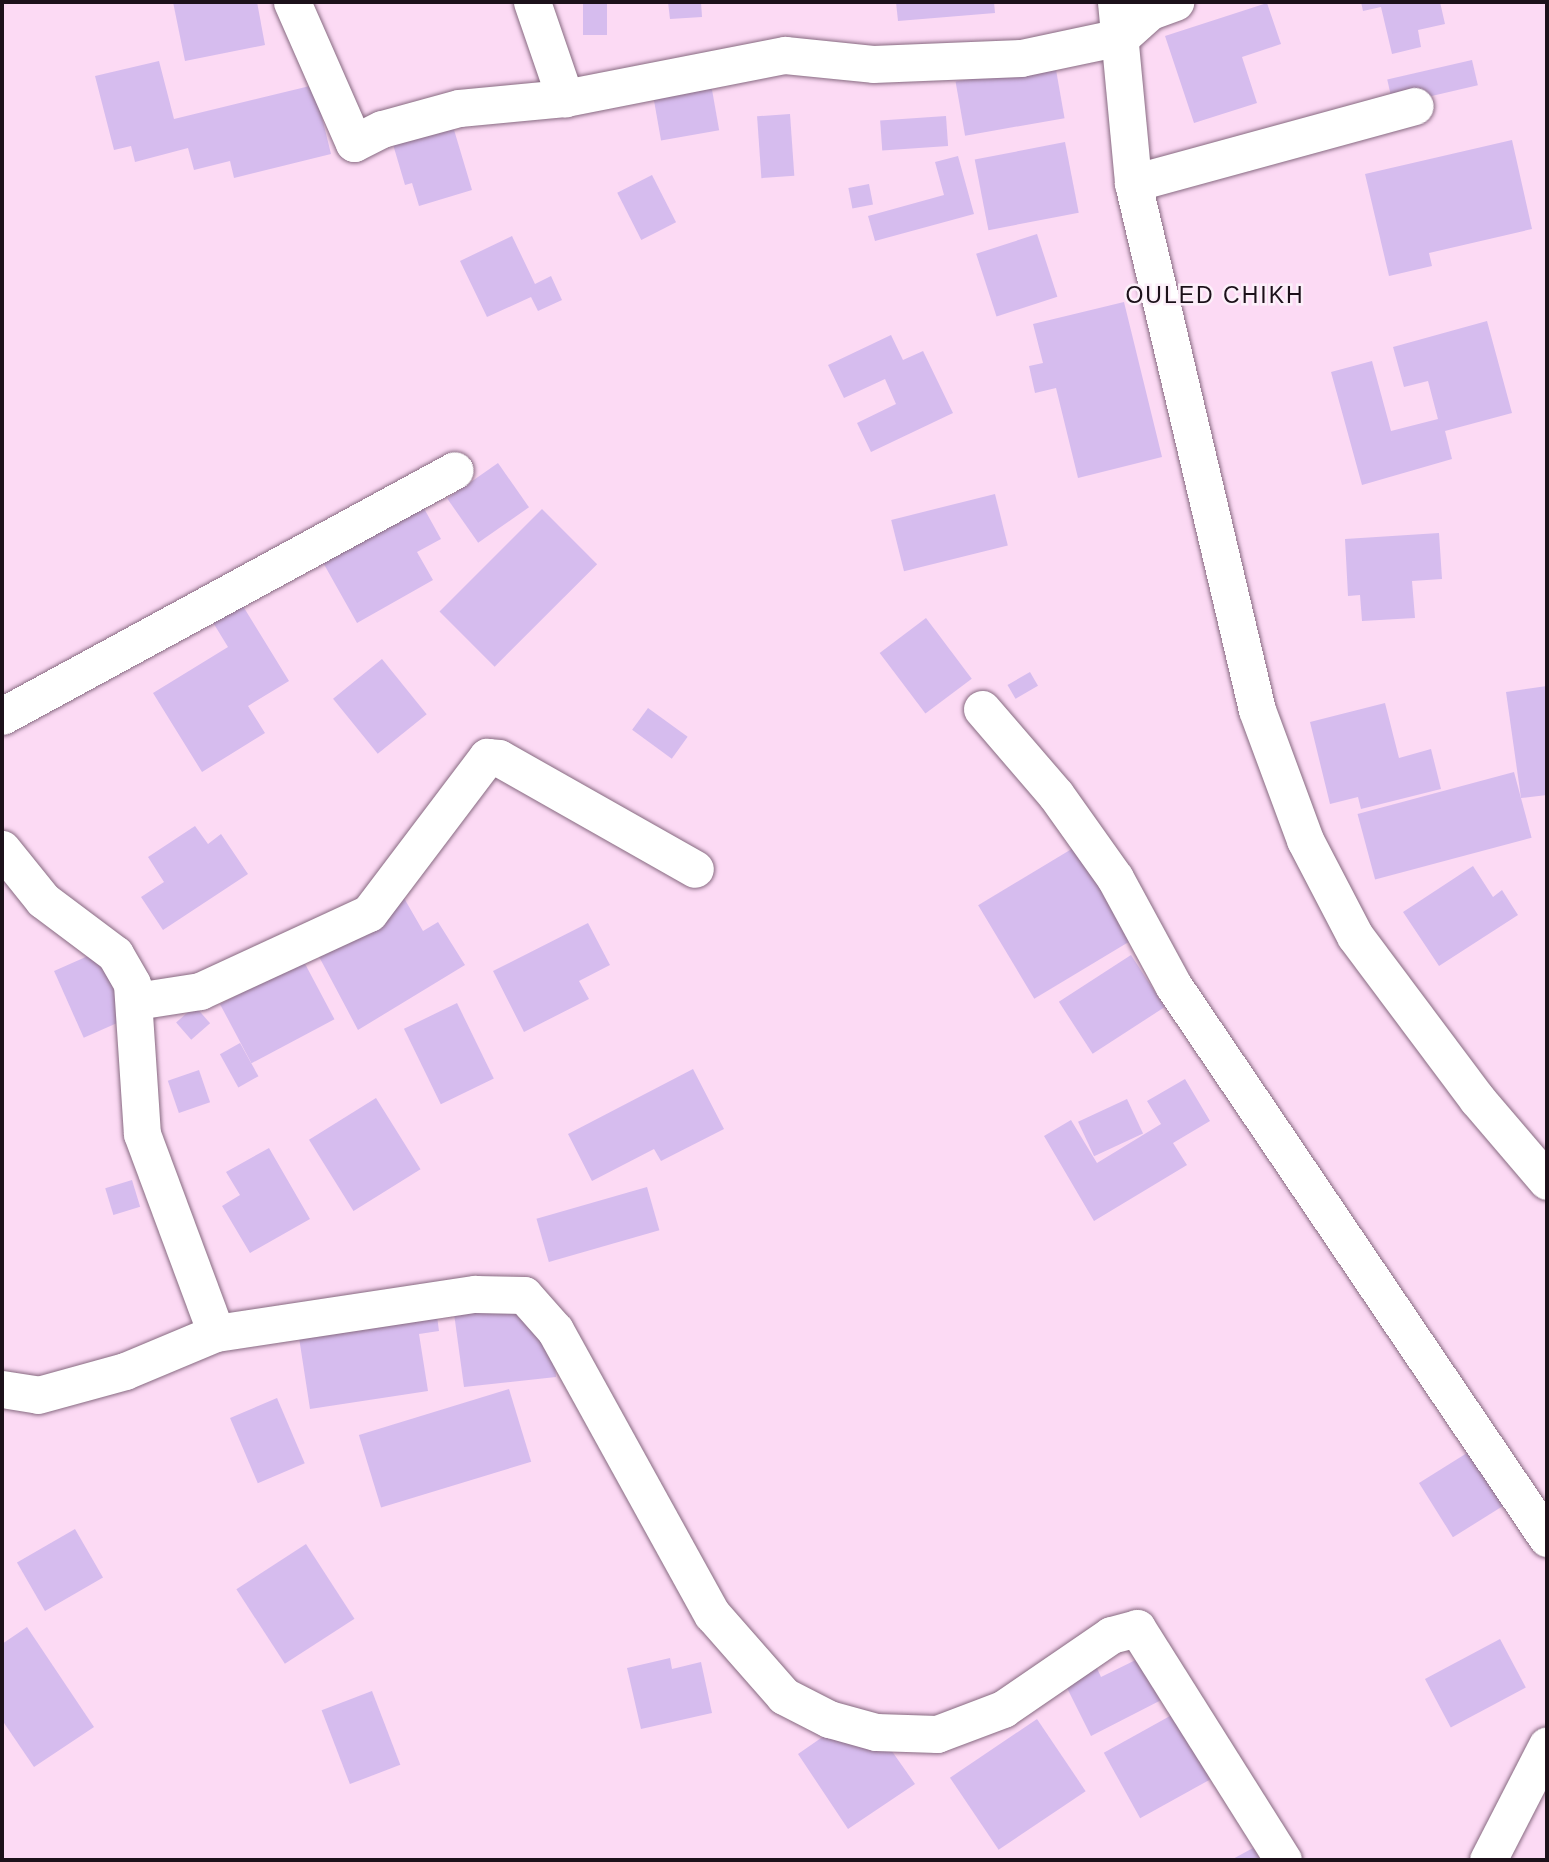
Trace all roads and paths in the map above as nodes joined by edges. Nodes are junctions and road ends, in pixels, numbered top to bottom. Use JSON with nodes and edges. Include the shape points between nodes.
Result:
{"nodes":[{"id":1,"x":292,"y":2,"type":"edge"},
{"id":2,"x":532,"y":2,"type":"edge"},
{"id":3,"x":1175,"y":2,"type":"edge"},
{"id":4,"x":1119,"y":19,"type":"edge"},
{"id":5,"x":565,"y":98,"type":"junction"},
{"id":6,"x":1415,"y":106,"type":"dead end"},
{"id":7,"x":1133,"y":183,"type":"junction"},
{"id":8,"x":455,"y":470,"type":"dead end"},
{"id":9,"x":982,"y":709,"type":"dead end"},
{"id":10,"x":2,"y":716,"type":"edge"},
{"id":11,"x":2,"y":849,"type":"edge"},
{"id":12,"x":695,"y":869,"type":"dead end"},
{"id":13,"x":136,"y":1001,"type":"junction"},
{"id":14,"x":1547,"y":1181,"type":"edge"},
{"id":15,"x":216,"y":1333,"type":"junction"},
{"id":16,"x":2,"y":1389,"type":"edge"},
{"id":17,"x":1547,"y":1538,"type":"edge"},
{"id":18,"x":1547,"y":1745,"type":"edge"},
{"id":19,"x":1283,"y":1860,"type":"edge"},
{"id":20,"x":1488,"y":1860,"type":"edge"}],
"edges":[{"from":1,"to":5,"type":"street","via":[[354,143],[382,129],[459,108]]},
{"from":2,"to":5,"type":"street"},
{"from":3,"to":4,"type":"street"},
{"from":4,"to":5,"type":"street","via":[[1021,58],[873,64],[785,55]]},
{"from":4,"to":7,"type":"street"},
{"from":6,"to":7,"type":"street"},
{"from":7,"to":14,"type":"street","via":[[1257,710],[1305,841],[1355,936],[1477,1099]]},
{"from":8,"to":10,"type":"street"},
{"from":9,"to":17,"type":"street","via":[[1056,795],[1115,878],[1173,985]]},
{"from":11,"to":13,"type":"street","via":[[43,900],[115,954]]},
{"from":12,"to":13,"type":"street","via":[[499,758],[486,757],[369,913],[200,991]]},
{"from":13,"to":15,"type":"street","via":[[142,1134]]},
{"from":15,"to":16,"type":"street","via":[[125,1371],[38,1395]]},
{"from":15,"to":19,"type":"street","via":[[475,1294],[524,1294],[555,1331],[712,1614],[784,1696],[830,1719],[876,1731],[937,1734],[1003,1709],[1111,1636],[1137,1628]]},
{"from":18,"to":20,"type":"street"}]}
